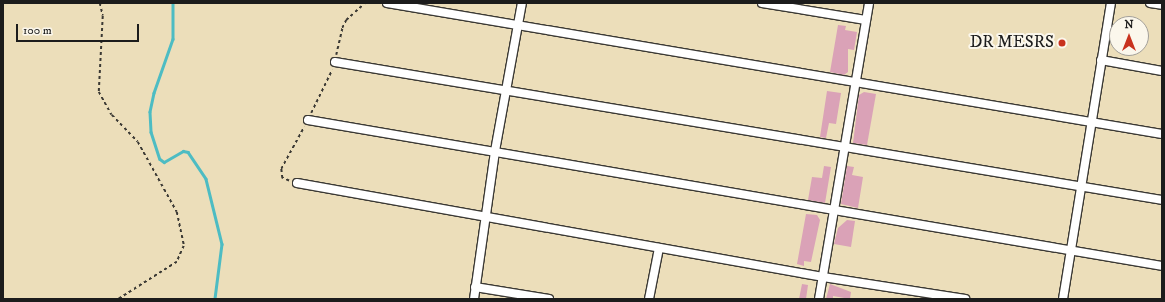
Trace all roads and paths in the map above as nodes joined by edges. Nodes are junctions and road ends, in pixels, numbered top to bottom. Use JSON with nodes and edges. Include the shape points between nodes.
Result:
{"nodes":[{"id":1,"x":100,"y":3,"type":"edge"},
{"id":2,"x":365,"y":3,"type":"edge"},
{"id":3,"x":387,"y":3,"type":"edge"},
{"id":4,"x":522,"y":3,"type":"edge"},
{"id":5,"x":762,"y":3,"type":"edge"},
{"id":6,"x":869,"y":3,"type":"edge"},
{"id":7,"x":1111,"y":3,"type":"edge"},
{"id":8,"x":1150,"y":3,"type":"edge"},
{"id":9,"x":1162,"y":5,"type":"edge"},
{"id":10,"x":866,"y":20,"type":"junction"},
{"id":11,"x":517,"y":27,"type":"junction"},
{"id":12,"x":1101,"y":60,"type":"junction"},
{"id":13,"x":335,"y":62,"type":"junction"},
{"id":14,"x":1162,"y":71,"type":"edge"},
{"id":15,"x":856,"y":83,"type":"junction"},
{"id":16,"x":506,"y":90,"type":"junction"},
{"id":17,"x":308,"y":120,"type":"junction"},
{"id":18,"x":1091,"y":122,"type":"junction"},
{"id":19,"x":1162,"y":134,"type":"edge"},
{"id":20,"x":844,"y":148,"type":"junction"},
{"id":21,"x":495,"y":152,"type":"junction"},
{"id":22,"x":297,"y":183,"type":"joint"},
{"id":23,"x":1080,"y":186,"type":"junction"},
{"id":24,"x":1162,"y":200,"type":"edge"},
{"id":25,"x":834,"y":210,"type":"junction"},
{"id":26,"x":485,"y":217,"type":"junction"},
{"id":27,"x":659,"y":248,"type":"junction"},
{"id":28,"x":1071,"y":250,"type":"junction"},
{"id":29,"x":1162,"y":266,"type":"edge"},
{"id":30,"x":823,"y":277,"type":"junction"},
{"id":31,"x":475,"y":287,"type":"junction"},
{"id":32,"x":119,"y":299,"type":"edge"},
{"id":33,"x":474,"y":299,"type":"edge"},
{"id":34,"x":549,"y":299,"type":"edge"},
{"id":35,"x":649,"y":299,"type":"edge"},
{"id":36,"x":819,"y":299,"type":"edge"},
{"id":37,"x":965,"y":299,"type":"edge"},
{"id":38,"x":1063,"y":299,"type":"edge"}],
"edges":[{"from":1,"to":32,"type":"path","via":[[103,16],[98,92],[112,115],[138,142],[177,212],[184,246],[177,262]]},
{"from":2,"to":13,"type":"path","via":[[354,11],[342,28]]},
{"from":3,"to":11,"type":"street"},
{"from":4,"to":11,"type":"street"},
{"from":5,"to":10,"type":"street"},
{"from":6,"to":10,"type":"street"},
{"from":7,"to":12,"type":"street"},
{"from":8,"to":9,"type":"street"},
{"from":10,"to":15,"type":"street"},
{"from":11,"to":15,"type":"street"},
{"from":11,"to":16,"type":"street"},
{"from":12,"to":14,"type":"street"},
{"from":12,"to":18,"type":"street"},
{"from":13,"to":16,"type":"street"},
{"from":13,"to":17,"type":"path"},
{"from":15,"to":18,"type":"street"},
{"from":15,"to":20,"type":"street"},
{"from":16,"to":20,"type":"street"},
{"from":16,"to":21,"type":"street"},
{"from":17,"to":21,"type":"street"},
{"from":17,"to":22,"type":"path","via":[[281,169],[282,178]]},
{"from":18,"to":19,"type":"street"},
{"from":18,"to":23,"type":"street"},
{"from":20,"to":23,"type":"street"},
{"from":20,"to":25,"type":"street"},
{"from":21,"to":25,"type":"street"},
{"from":21,"to":26,"type":"street"},
{"from":22,"to":26,"type":"street"},
{"from":23,"to":24,"type":"street"},
{"from":23,"to":28,"type":"street"},
{"from":25,"to":28,"type":"street"},
{"from":25,"to":30,"type":"street"},
{"from":26,"to":27,"type":"street"},
{"from":26,"to":31,"type":"street"},
{"from":27,"to":30,"type":"street"},
{"from":27,"to":35,"type":"street"},
{"from":28,"to":29,"type":"street"},
{"from":28,"to":38,"type":"street"},
{"from":30,"to":36,"type":"street"},
{"from":30,"to":37,"type":"street"},
{"from":31,"to":33,"type":"street"},
{"from":31,"to":34,"type":"street"}]}
